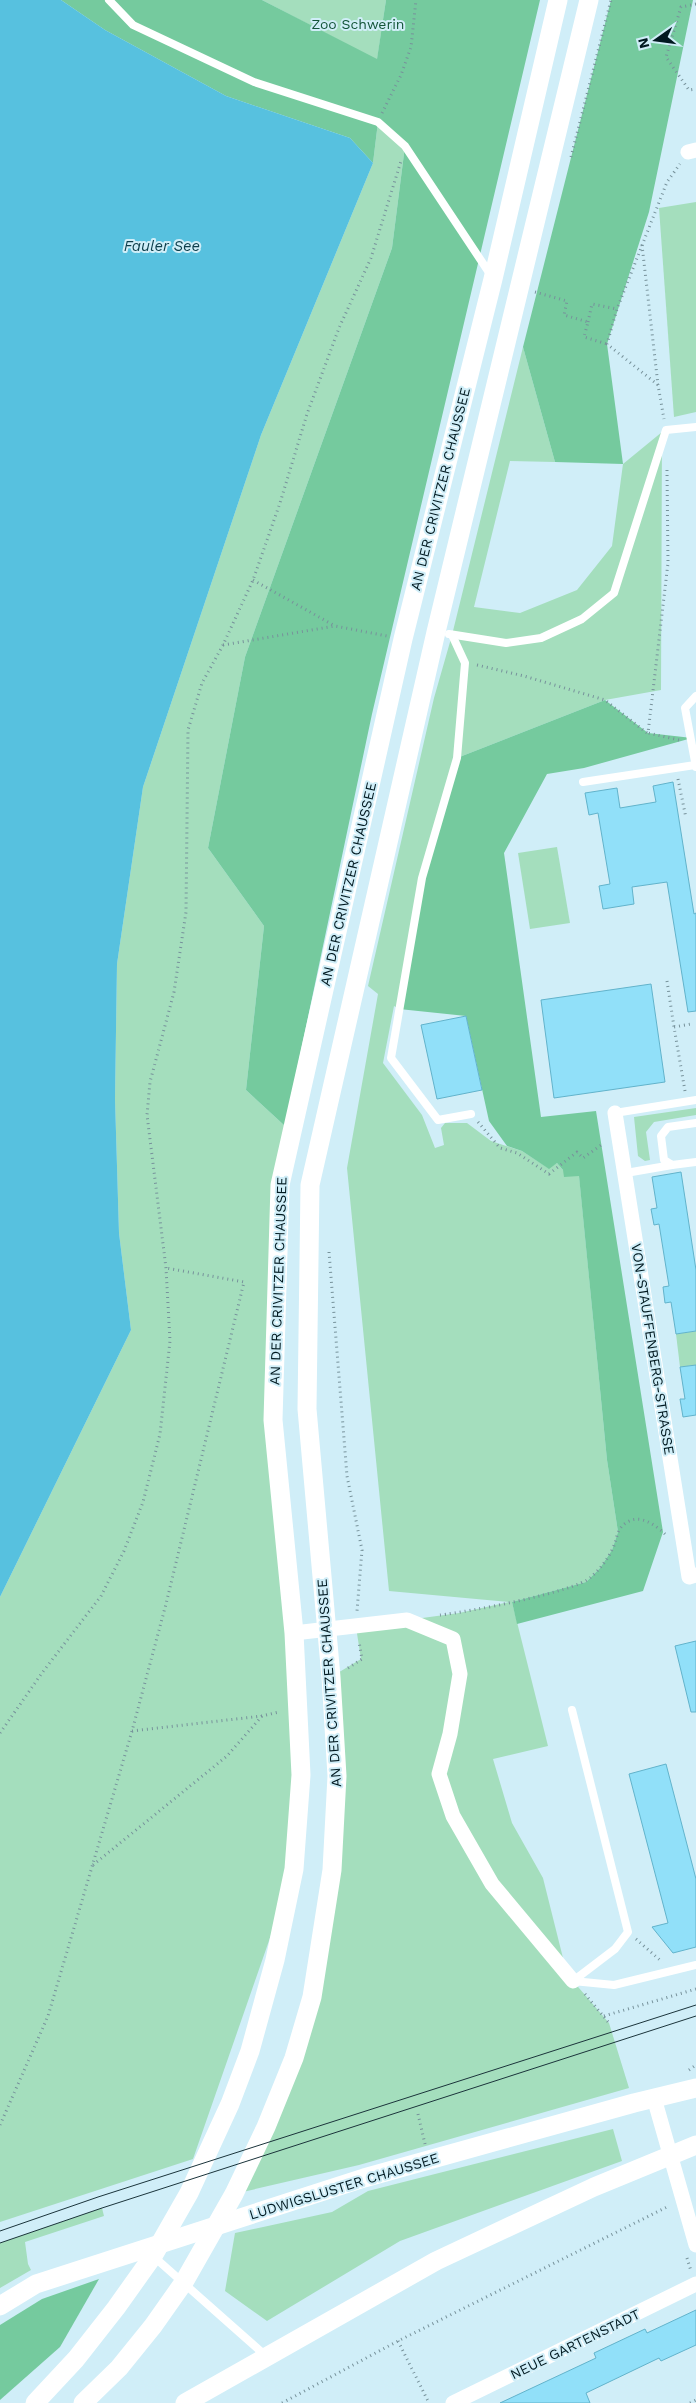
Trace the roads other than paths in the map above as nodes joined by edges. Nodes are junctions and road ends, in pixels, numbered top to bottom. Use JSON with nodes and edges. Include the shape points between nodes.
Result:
{"nodes":[{"id":1,"x":109,"y":0,"type":"edge"},
{"id":2,"x":558,"y":0,"type":"edge"},
{"id":3,"x":589,"y":0,"type":"edge"},
{"id":4,"x":493,"y":279,"type":"junction"},
{"id":5,"x":696,"y":427,"type":"edge"},
{"id":6,"x":444,"y":633,"type":"junction"},
{"id":7,"x":696,"y":696,"type":"edge"},
{"id":8,"x":696,"y":766,"type":"edge"},
{"id":9,"x":583,"y":782,"type":"dead end"},
{"id":10,"x":696,"y":1100,"type":"edge"},
{"id":11,"x":615,"y":1113,"type":"joint"},
{"id":12,"x":472,"y":1114,"type":"road end"},
{"id":13,"x":696,"y":1122,"type":"edge"},
{"id":14,"x":696,"y":1162,"type":"edge"},
{"id":15,"x":672,"y":1166,"type":"junction"},
{"id":16,"x":626,"y":1174,"type":"junction"},
{"id":17,"x":696,"y":1575,"type":"edge"},
{"id":18,"x":327,"y":1630,"type":"junction"},
{"id":19,"x":294,"y":1633,"type":"junction"},
{"id":20,"x":572,"y":1710,"type":"dead end"},
{"id":21,"x":696,"y":1965,"type":"edge"},
{"id":22,"x":573,"y":1981,"type":"junction"},
{"id":23,"x":696,"y":2088,"type":"edge"},
{"id":24,"x":654,"y":2098,"type":"junction"},
{"id":25,"x":696,"y":2145,"type":"edge"},
{"id":26,"x":672,"y":2156,"type":"junction"},
{"id":27,"x":696,"y":2245,"type":"edge"},
{"id":28,"x":153,"y":2256,"type":"junction"},
{"id":29,"x":184,"y":2282,"type":"junction"},
{"id":30,"x":696,"y":2284,"type":"edge"},
{"id":31,"x":0,"y":2306,"type":"edge"},
{"id":32,"x":266,"y":2356,"type":"junction"},
{"id":33,"x":35,"y":2403,"type":"edge"},
{"id":34,"x":83,"y":2403,"type":"edge"},
{"id":35,"x":185,"y":2403,"type":"edge"},
{"id":36,"x":453,"y":2403,"type":"edge"}],
"edges":[{"from":1,"to":4,"type":"lane","via":[[133,25],[254,82],[378,122],[405,146]]},
{"from":2,"to":4,"type":"street","name":"AN DER CRIVITZER CHAUSSEE"},
{"from":3,"to":6,"type":"street","name":"AN DER CRIVITZER CHAUSSEE"},
{"from":4,"to":19,"type":"street","name":"AN DER CRIVITZER CHAUSSEE","via":[[403,639],[280,1185],[273,1420]]},
{"from":5,"to":6,"type":"lane","via":[[666,430],[614,593],[582,619],[541,638],[506,643]]},
{"from":6,"to":12,"type":"lane","via":[[465,663],[457,758],[422,878],[391,1058],[438,1120]]},
{"from":6,"to":18,"type":"street","name":"AN DER CRIVITZER CHAUSSEE","via":[[310,1185],[307,1409]]},
{"from":7,"to":8,"type":"lane","via":[[685,708]]},
{"from":8,"to":9,"type":"lane"},
{"from":10,"to":11,"type":"lane"},
{"from":11,"to":16,"type":"street","name":"VON-STAUFFENBERG-STRASSE"},
{"from":13,"to":15,"type":"lane","via":[[668,1127],[661,1136],[664,1160]]},
{"from":14,"to":15,"type":"lane"},
{"from":15,"to":16,"type":"lane"},
{"from":16,"to":17,"type":"street","name":"VON-STAUFFENBERG-STRASSE","via":[[689,1577]]},
{"from":18,"to":19,"type":"street"},
{"from":18,"to":22,"type":"street","via":[[407,1620],[453,1639],[460,1674],[450,1734],[439,1774],[453,1816],[492,1884]]},
{"from":18,"to":29,"type":"street","name":"AN DER CRIVITZER CHAUSSEE","via":[[337,1776],[332,1870],[312,1997],[294,2058],[266,2127],[234,2194]]},
{"from":19,"to":28,"type":"street","name":"AN DER CRIVITZER CHAUSSEE","via":[[301,1775],[294,1869],[275,1960],[250,2051],[230,2104],[189,2193]]},
{"from":20,"to":22,"type":"lane","via":[[628,1932],[615,1950]]},
{"from":21,"to":22,"type":"lane","via":[[614,1985]]},
{"from":23,"to":24,"type":"street","name":"LUDWIGSLUSTER CHAUSSEE"},
{"from":24,"to":26,"type":"street"},
{"from":24,"to":31,"type":"street","name":"LUDWIGSLUSTER CHAUSSEE","via":[[364,2178],[36,2284]]},
{"from":25,"to":26,"type":"street"},
{"from":26,"to":27,"type":"street"},
{"from":26,"to":32,"type":"street","via":[[594,2187],[436,2261]]},
{"from":28,"to":29,"type":"lane"},
{"from":28,"to":33,"type":"street","name":"AN DER CRIVITZER CHAUSSEE","via":[[76,2359]]},
{"from":29,"to":32,"type":"lane"},
{"from":29,"to":34,"type":"street","name":"AN DER CRIVITZER CHAUSSEE","via":[[119,2368]]},
{"from":30,"to":36,"type":"street","name":"NEUE GARTENSTADT"},
{"from":32,"to":35,"type":"street"}]}
